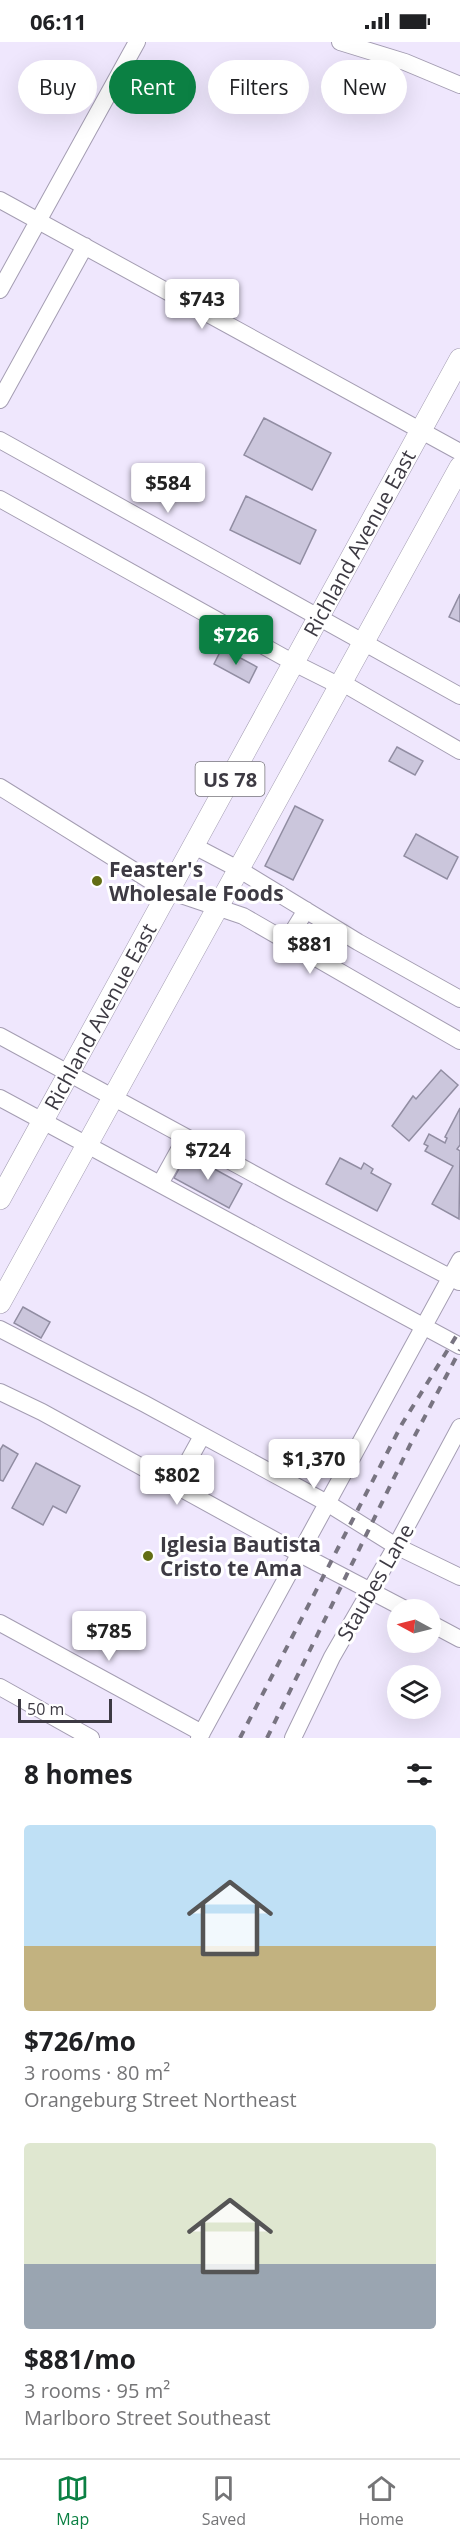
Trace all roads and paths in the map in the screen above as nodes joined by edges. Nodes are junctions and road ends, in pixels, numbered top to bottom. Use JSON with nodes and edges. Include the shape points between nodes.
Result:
{"nodes":[{"id":1,"x":137,"y":42,"type":"edge"},
{"id":2,"x":340,"y":42,"type":"edge"},
{"id":3,"x":460,"y":85,"type":"edge"},
{"id":4,"x":0,"y":200,"type":"edge"},
{"id":5,"x":38,"y":220,"type":"junction"},
{"id":6,"x":85,"y":246,"type":"junction"},
{"id":7,"x":0,"y":290,"type":"edge"},
{"id":8,"x":460,"y":359,"type":"edge"},
{"id":9,"x":0,"y":400,"type":"edge"},
{"id":10,"x":420,"y":431,"type":"junction"},
{"id":11,"x":0,"y":440,"type":"edge"},
{"id":12,"x":460,"y":452,"type":"edge"},
{"id":13,"x":460,"y":467,"type":"edge"},
{"id":14,"x":0,"y":499,"type":"edge"},
{"id":15,"x":318,"y":618,"type":"junction"},
{"id":16,"x":364,"y":642,"type":"junction"},
{"id":17,"x":294,"y":663,"type":"junction"},
{"id":18,"x":340,"y":686,"type":"junction"},
{"id":19,"x":460,"y":696,"type":"edge"},
{"id":20,"x":460,"y":751,"type":"edge"},
{"id":21,"x":0,"y":787,"type":"edge"},
{"id":22,"x":194,"y":846,"type":"junction"},
{"id":23,"x":240,"y":870,"type":"junction"},
{"id":24,"x":169,"y":891,"type":"junction"},
{"id":25,"x":218,"y":907,"type":"junction"},
{"id":26,"x":306,"y":910,"type":"junction"},
{"id":27,"x":287,"y":941,"type":"junction"},
{"id":28,"x":460,"y":999,"type":"edge"},
{"id":29,"x":0,"y":1036,"type":"edge"},
{"id":30,"x":460,"y":1041,"type":"edge"},
{"id":31,"x":69,"y":1073,"type":"junction"},
{"id":32,"x":112,"y":1096,"type":"junction"},
{"id":33,"x":0,"y":1098,"type":"edge"},
{"id":34,"x":43,"y":1121,"type":"junction"},
{"id":35,"x":186,"y":1137,"type":"junction"},
{"id":36,"x":87,"y":1144,"type":"junction"},
{"id":37,"x":160,"y":1184,"type":"junction"},
{"id":38,"x":0,"y":1199,"type":"edge"},
{"id":39,"x":460,"y":1260,"type":"edge"},
{"id":40,"x":455,"y":1280,"type":"edge"},
{"id":41,"x":0,"y":1302,"type":"edge"},
{"id":42,"x":423,"y":1326,"type":"junction"},
{"id":43,"x":0,"y":1329,"type":"edge"},
{"id":44,"x":460,"y":1346,"type":"edge"},
{"id":45,"x":0,"y":1392,"type":"edge"},
{"id":46,"x":460,"y":1427,"type":"edge"},
{"id":47,"x":202,"y":1436,"type":"junction"},
{"id":48,"x":175,"y":1485,"type":"junction"},
{"id":49,"x":327,"y":1503,"type":"junction"},
{"id":50,"x":396,"y":1546,"type":"junction"},
{"id":51,"x":300,"y":1554,"type":"junction"},
{"id":52,"x":460,"y":1577,"type":"edge"},
{"id":53,"x":370,"y":1590,"type":"junction"},
{"id":54,"x":387,"y":1599,"type":"edge"},
{"id":55,"x":0,"y":1623,"type":"edge"},
{"id":56,"x":441,"y":1629,"type":"edge"},
{"id":57,"x":460,"y":1639,"type":"edge"},
{"id":58,"x":0,"y":1687,"type":"edge"},
{"id":59,"x":201,"y":1735,"type":"edge"},
{"id":60,"x":91,"y":1738,"type":"edge"},
{"id":61,"x":293,"y":1738,"type":"edge"}],
"edges":[{"from":1,"to":5,"type":"street"},
{"from":2,"to":3,"type":"street","via":[[405,62]]},
{"from":4,"to":5,"type":"street"},
{"from":5,"to":6,"type":"street"},
{"from":5,"to":7,"type":"street"},
{"from":6,"to":9,"type":"street"},
{"from":6,"to":10,"type":"street"},
{"from":8,"to":10,"type":"main road","name":"Richland Avenue East","number":"US 78"},
{"from":10,"to":12,"type":"street"},
{"from":10,"to":15,"type":"main road","name":"Richland Avenue East","number":"US 78"},
{"from":11,"to":15,"type":"street"},
{"from":13,"to":16,"type":"main road","number":"US 78"},
{"from":14,"to":17,"type":"street"},
{"from":15,"to":16,"type":"street"},
{"from":15,"to":17,"type":"main road","name":"Richland Avenue East","number":"US 78"},
{"from":16,"to":18,"type":"main road","number":"US 78"},
{"from":16,"to":19,"type":"street"},
{"from":17,"to":18,"type":"street"},
{"from":17,"to":22,"type":"main road","name":"Richland Avenue East","number":"US 78"},
{"from":18,"to":20,"type":"street","via":[[346,685]]},
{"from":18,"to":23,"type":"main road","number":"US 78"},
{"from":21,"to":24,"type":"street"},
{"from":22,"to":23,"type":"street"},
{"from":22,"to":24,"type":"main road","name":"Richland Avenue East","number":"US 78"},
{"from":23,"to":25,"type":"main road","number":"US 78"},
{"from":23,"to":26,"type":"street"},
{"from":24,"to":25,"type":"street"},
{"from":24,"to":31,"type":"main road","name":"Richland Avenue East","number":"US 78"},
{"from":25,"to":27,"type":"street"},
{"from":25,"to":32,"type":"main road","number":"US 78"},
{"from":26,"to":27,"type":"street"},
{"from":26,"to":28,"type":"street"},
{"from":27,"to":30,"type":"street"},
{"from":29,"to":31,"type":"street"},
{"from":31,"to":32,"type":"street"},
{"from":31,"to":34,"type":"main road","name":"Richland Avenue East","number":"US 78"},
{"from":32,"to":35,"type":"street"},
{"from":32,"to":36,"type":"main road","number":"US 78"},
{"from":33,"to":34,"type":"street"},
{"from":34,"to":36,"type":"street"},
{"from":34,"to":38,"type":"main road","name":"Richland Avenue East","number":"US 78"},
{"from":35,"to":37,"type":"street"},
{"from":35,"to":40,"type":"street"},
{"from":36,"to":37,"type":"street"},
{"from":36,"to":41,"type":"main road","number":"US 78"},
{"from":37,"to":42,"type":"street"},
{"from":39,"to":40,"type":"street"},
{"from":40,"to":42,"type":"street"},
{"from":42,"to":44,"type":"street"},
{"from":42,"to":49,"type":"street"},
{"from":43,"to":47,"type":"street"},
{"from":45,"to":48,"type":"street"},
{"from":46,"to":50,"type":"street","name":"Staubes Lane"},
{"from":47,"to":48,"type":"street"},
{"from":47,"to":49,"type":"street"},
{"from":48,"to":51,"type":"street"},
{"from":49,"to":50,"type":"street"},
{"from":49,"to":51,"type":"street"},
{"from":50,"to":52,"type":"street"},
{"from":50,"to":53,"type":"street","name":"Staubes Lane"},
{"from":51,"to":53,"type":"street"},
{"from":51,"to":59,"type":"street"},
{"from":53,"to":54,"type":"street"},
{"from":53,"to":61,"type":"street","name":"Staubes Lane"},
{"from":55,"to":59,"type":"street"},
{"from":56,"to":57,"type":"street"},
{"from":58,"to":60,"type":"street"}]}
